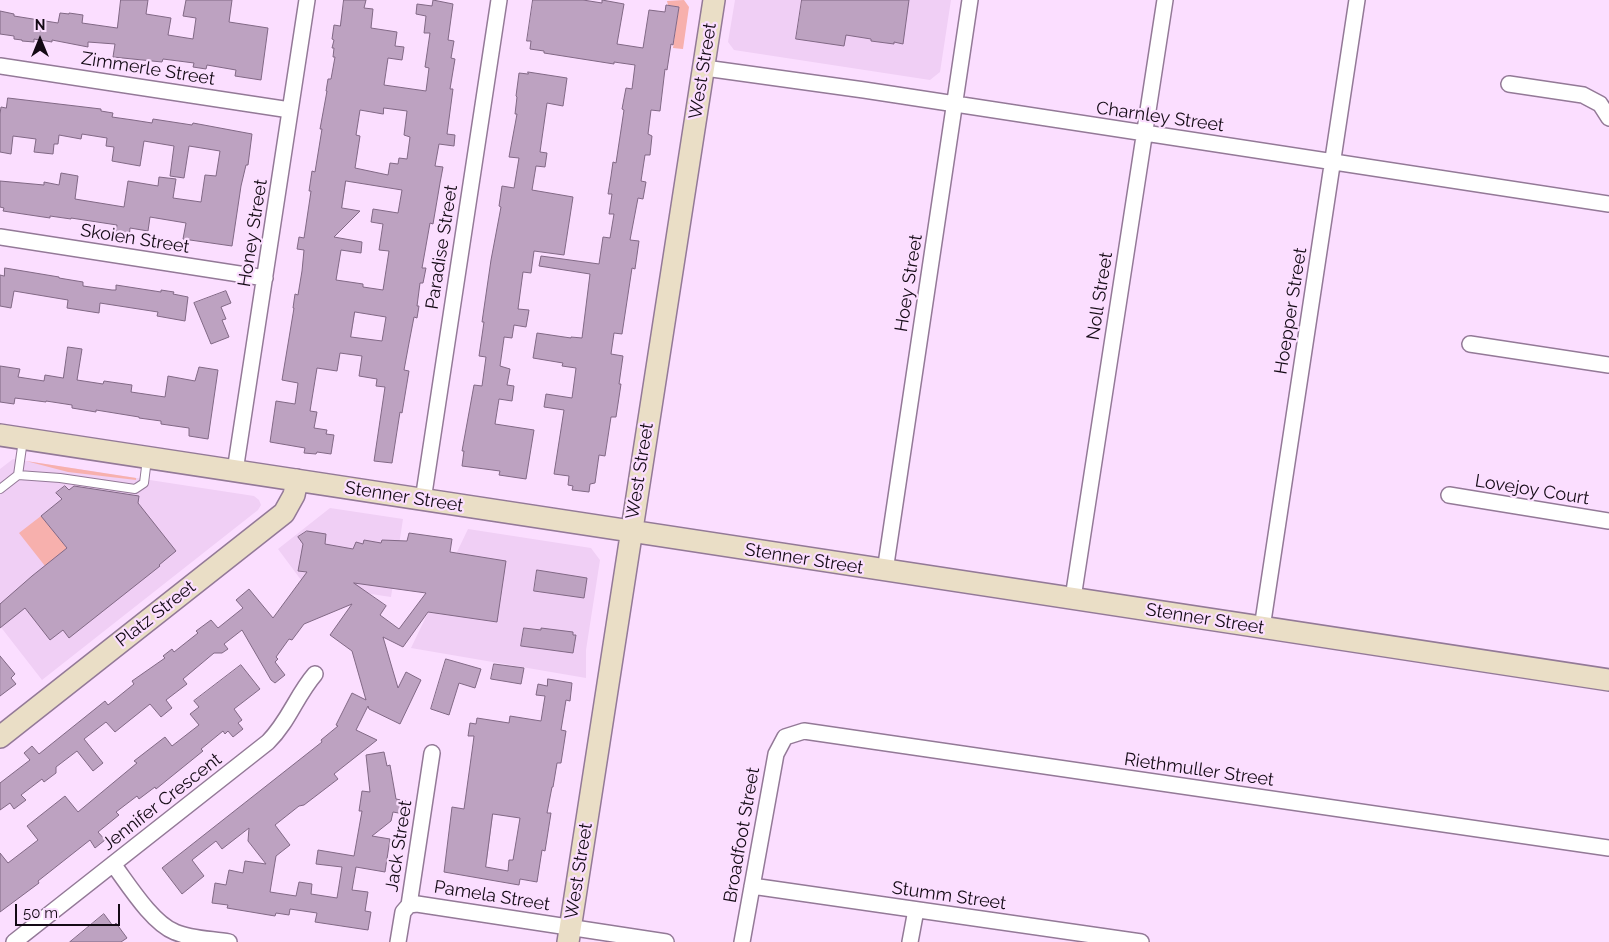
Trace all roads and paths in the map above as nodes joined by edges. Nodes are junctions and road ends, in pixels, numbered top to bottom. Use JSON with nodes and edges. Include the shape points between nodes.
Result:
{"nodes":[{"id":1,"x":307,"y":0,"type":"edge"},
{"id":2,"x":499,"y":0,"type":"edge"},
{"id":3,"x":714,"y":0,"type":"edge"},
{"id":4,"x":970,"y":0,"type":"edge"},
{"id":5,"x":1165,"y":0,"type":"edge"},
{"id":6,"x":1357,"y":0,"type":"edge"},
{"id":7,"x":0,"y":66,"type":"edge"},
{"id":8,"x":704,"y":68,"type":"junction"},
{"id":9,"x":1509,"y":84,"type":"dead end"},
{"id":10,"x":954,"y":105,"type":"junction"},
{"id":11,"x":290,"y":110,"type":"junction"},
{"id":12,"x":1609,"y":118,"type":"edge"},
{"id":13,"x":1144,"y":134,"type":"junction"},
{"id":14,"x":1332,"y":161,"type":"junction"},
{"id":15,"x":1609,"y":204,"type":"edge"},
{"id":16,"x":0,"y":237,"type":"edge"},
{"id":17,"x":265,"y":278,"type":"junction"},
{"id":18,"x":1470,"y":344,"type":"dead end"},
{"id":19,"x":1609,"y":365,"type":"edge"},
{"id":20,"x":0,"y":435,"type":"edge"},
{"id":21,"x":23,"y":439,"type":"junction"},
{"id":22,"x":148,"y":457,"type":"junction"},
{"id":23,"x":235,"y":471,"type":"junction"},
{"id":24,"x":18,"y":475,"type":"junction"},
{"id":25,"x":297,"y":480,"type":"junction"},
{"id":26,"x":0,"y":488,"type":"edge"},
{"id":27,"x":1449,"y":495,"type":"dead end"},
{"id":28,"x":422,"y":500,"type":"junction"},
{"id":29,"x":1609,"y":521,"type":"edge"},
{"id":30,"x":631,"y":532,"type":"junction"},
{"id":31,"x":885,"y":571,"type":"junction"},
{"id":32,"x":1073,"y":598,"type":"junction"},
{"id":33,"x":1262,"y":628,"type":"junction"},
{"id":34,"x":315,"y":674,"type":"dead end"},
{"id":35,"x":1609,"y":680,"type":"edge"},
{"id":36,"x":0,"y":737,"type":"edge"},
{"id":37,"x":785,"y":737,"type":"joint"},
{"id":38,"x":432,"y":753,"type":"dead end"},
{"id":39,"x":1609,"y":848,"type":"edge"},
{"id":40,"x":113,"y":864,"type":"junction"},
{"id":41,"x":752,"y":886,"type":"junction"},
{"id":42,"x":408,"y":905,"type":"junction"},
{"id":43,"x":916,"y":910,"type":"junction"},
{"id":44,"x":569,"y":935,"type":"edge"},
{"id":45,"x":1071,"y":937,"type":"edge"},
{"id":46,"x":178,"y":938,"type":"edge"},
{"id":47,"x":14,"y":942,"type":"edge"},
{"id":48,"x":229,"y":942,"type":"edge"},
{"id":49,"x":398,"y":942,"type":"edge"},
{"id":50,"x":666,"y":942,"type":"edge"},
{"id":51,"x":742,"y":942,"type":"edge"},
{"id":52,"x":910,"y":942,"type":"edge"},
{"id":53,"x":1141,"y":942,"type":"edge"}],
"edges":[{"from":1,"to":11,"type":"street","name":"Honey Street"},
{"from":2,"to":28,"type":"street","name":"Paradise Street"},
{"from":3,"to":8,"type":"main road","name":"West Street"},
{"from":4,"to":10,"type":"street","name":"Hoey Street"},
{"from":5,"to":13,"type":"street","name":"Noll Street"},
{"from":6,"to":14,"type":"street","name":"Hoepper Street"},
{"from":7,"to":11,"type":"street","name":"Zimmerle Street"},
{"from":8,"to":10,"type":"street","name":"Charnley Street"},
{"from":8,"to":30,"type":"main road","name":"West Street"},
{"from":9,"to":12,"type":"street","via":[[1582,95],[1600,104]]},
{"from":10,"to":13,"type":"street","name":"Charnley Street"},
{"from":10,"to":31,"type":"street","name":"Hoey Street"},
{"from":11,"to":17,"type":"street","name":"Honey Street"},
{"from":13,"to":14,"type":"street","name":"Charnley Street"},
{"from":13,"to":32,"type":"street","name":"Noll Street"},
{"from":14,"to":15,"type":"street","name":"Charnley Street"},
{"from":14,"to":33,"type":"street","name":"Hoepper Street"},
{"from":16,"to":17,"type":"street","name":"Skoien Street"},
{"from":17,"to":23,"type":"street","name":"Honey Street"},
{"from":18,"to":19,"type":"street"},
{"from":20,"to":21,"type":"main road","name":"Stenner Street"},
{"from":21,"to":22,"type":"main road","name":"Stenner Street"},
{"from":21,"to":24,"type":"lane"},
{"from":22,"to":23,"type":"main road","name":"Stenner Street"},
{"from":22,"to":24,"type":"lane","via":[[144,483],[135,489]]},
{"from":23,"to":25,"type":"main road","name":"Stenner Street"},
{"from":24,"to":26,"type":"lane"},
{"from":25,"to":28,"type":"main road","name":"Stenner Street"},
{"from":25,"to":36,"type":"main road","name":"Platz Street","via":[[294,495],[284,514]]},
{"from":27,"to":29,"type":"street","name":"Lovejoy Court"},
{"from":28,"to":30,"type":"main road","name":"Stenner Street"},
{"from":30,"to":31,"type":"main road","name":"Stenner Street"},
{"from":30,"to":44,"type":"main road","name":"West Street"},
{"from":31,"to":32,"type":"main road","name":"Stenner Street"},
{"from":32,"to":33,"type":"main road","name":"Stenner Street"},
{"from":33,"to":35,"type":"main road","name":"Stenner Street"},
{"from":34,"to":40,"type":"street","name":"Jennifer Crescent","via":[[268,742]]},
{"from":37,"to":39,"type":"street","name":"Riethmuller Street","via":[[804,731]]},
{"from":37,"to":41,"type":"street","name":"Broadfoot Street","via":[[776,754]]},
{"from":38,"to":42,"type":"street","name":"Jack Street"},
{"from":40,"to":46,"type":"street","via":[[155,918]]},
{"from":40,"to":47,"type":"street","name":"Jennifer Crescent"},
{"from":41,"to":43,"type":"street","name":"Stumm Street"},
{"from":41,"to":51,"type":"street","name":"Broadfoot Street"},
{"from":42,"to":44,"type":"street","name":"Pamela Street","via":[[417,904]]},
{"from":42,"to":49,"type":"street","name":"Jack Street","via":[[402,912]]},
{"from":43,"to":45,"type":"street","name":"Stumm Street"},
{"from":43,"to":52,"type":"street"},
{"from":44,"to":50,"type":"street","name":"Pamela Street"},
{"from":45,"to":53,"type":"street","name":"Stumm Street"},
{"from":46,"to":48,"type":"street"}]}
